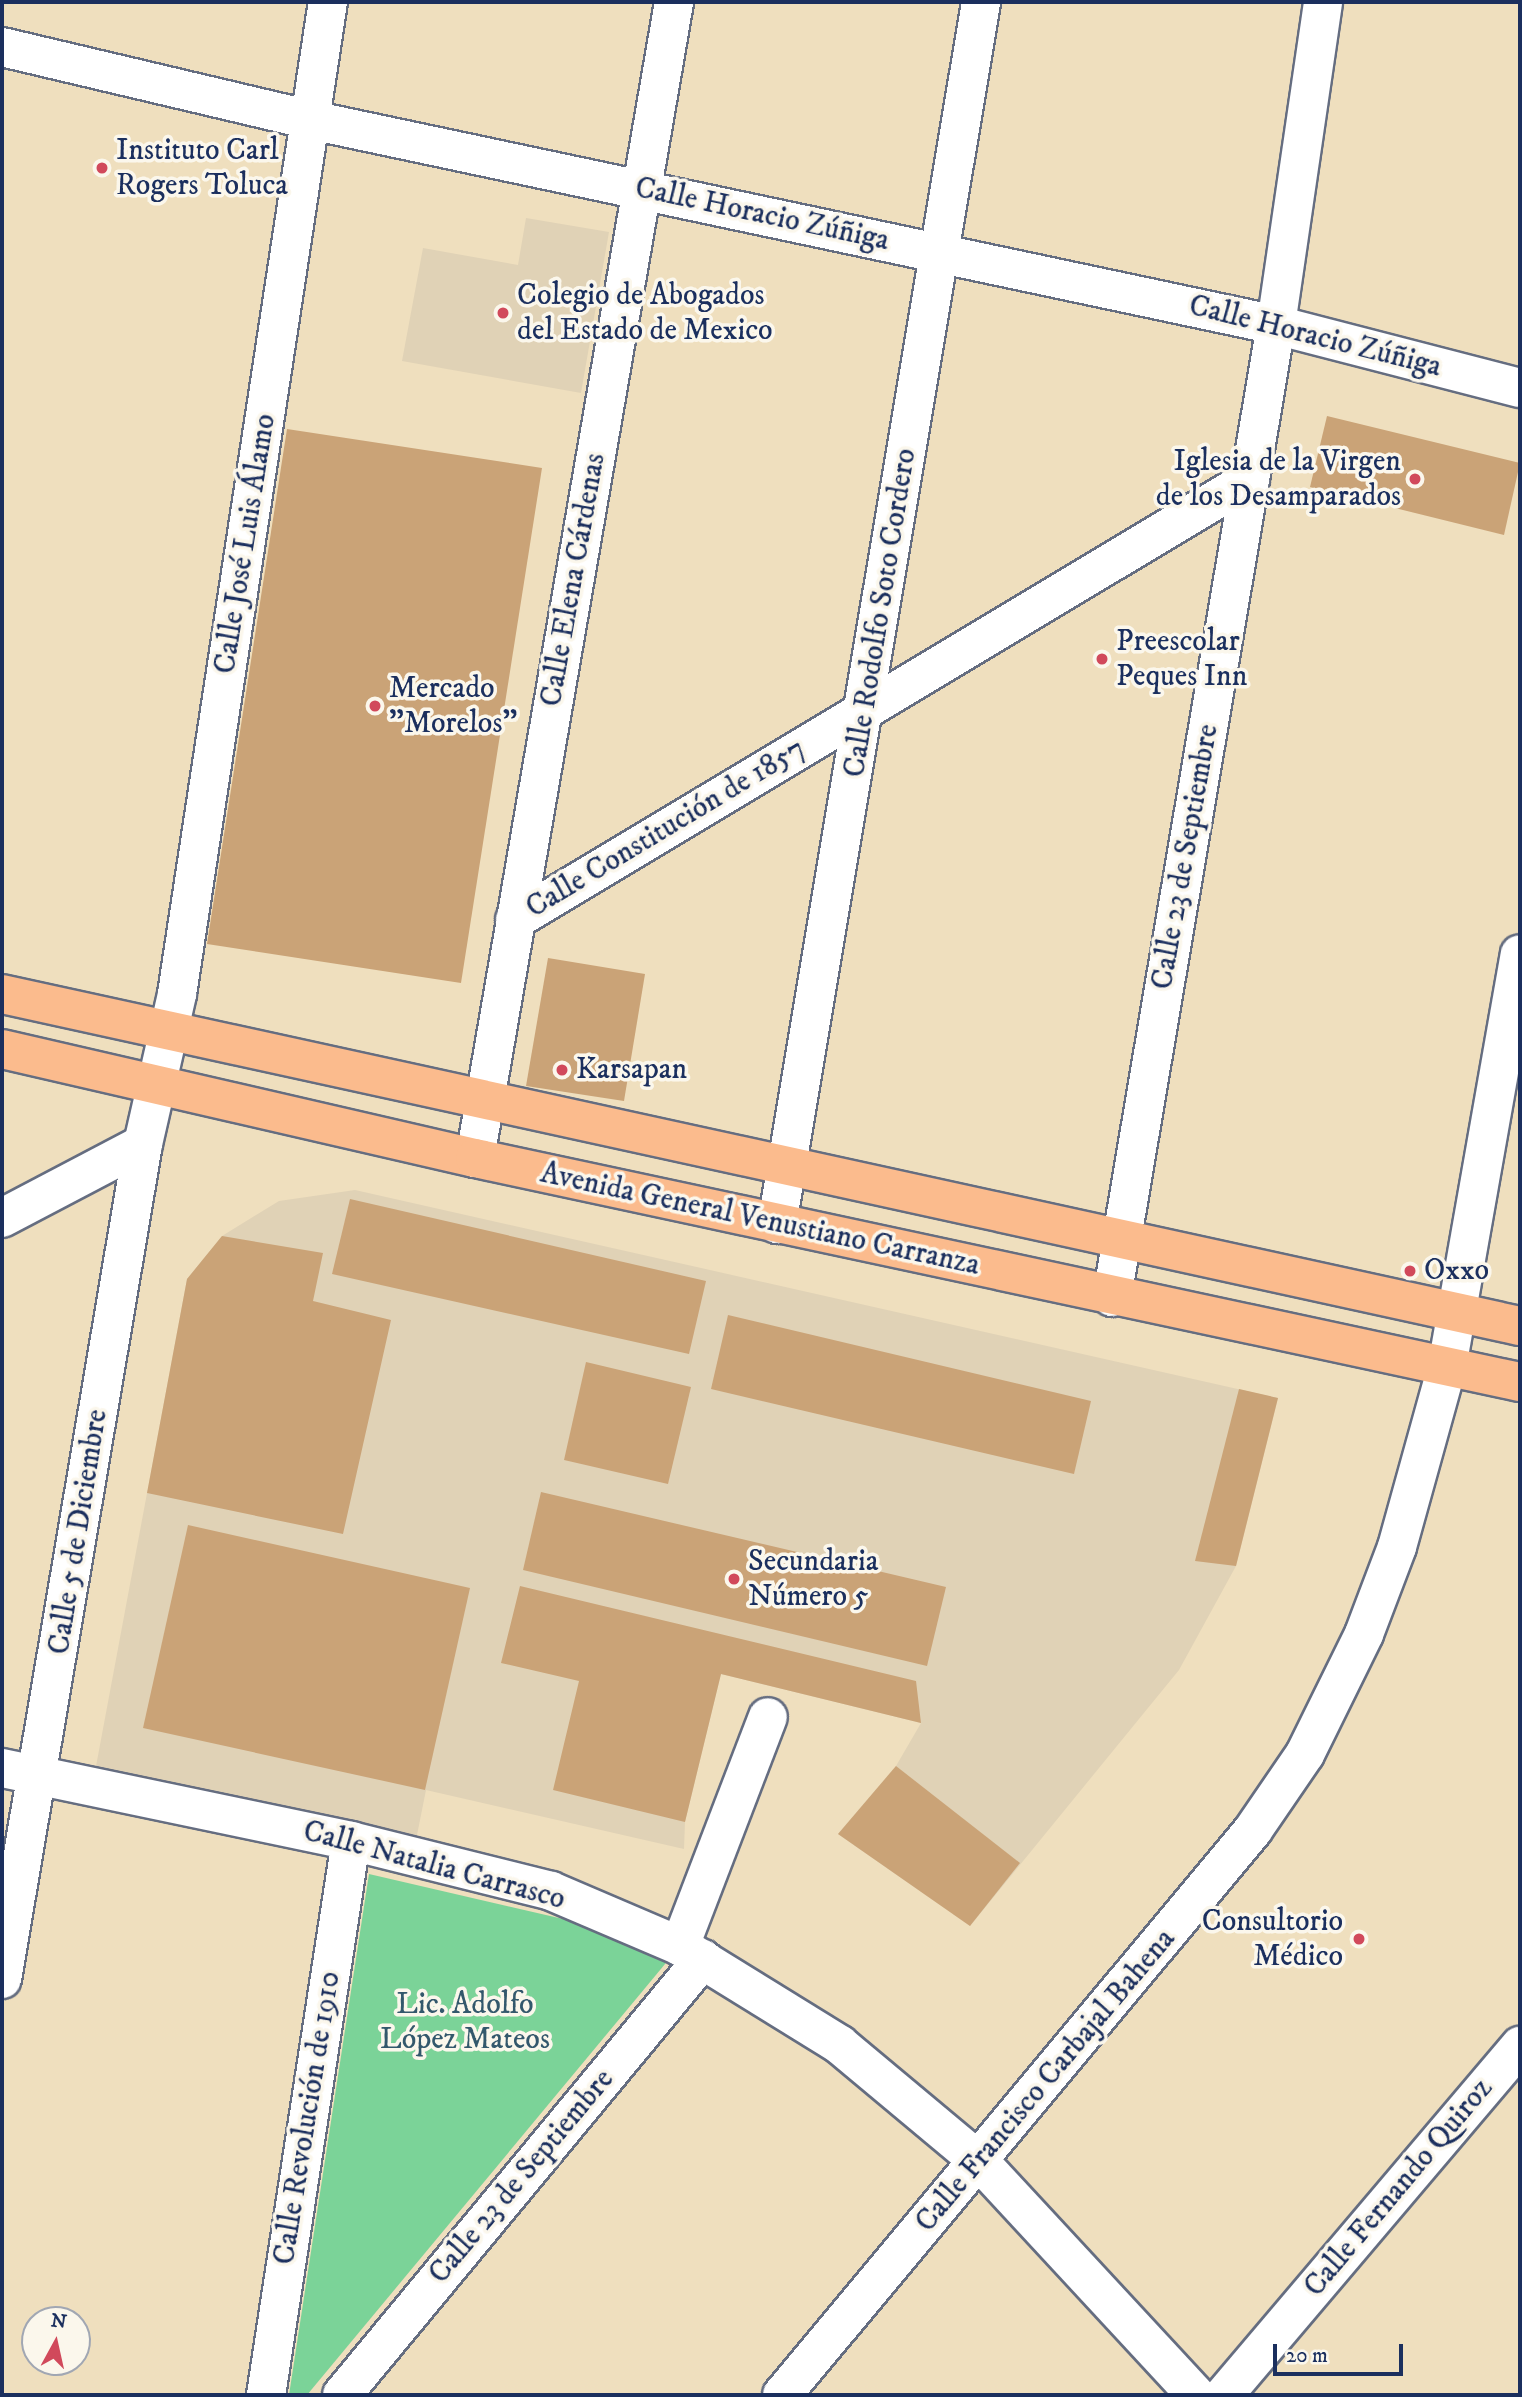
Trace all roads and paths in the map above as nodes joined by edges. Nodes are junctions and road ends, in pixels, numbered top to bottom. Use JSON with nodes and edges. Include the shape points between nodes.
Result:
{"nodes":[{"id":1,"x":328,"y":2,"type":"edge"},
{"id":2,"x":674,"y":2,"type":"edge"},
{"id":3,"x":981,"y":2,"type":"edge"},
{"id":4,"x":1323,"y":2,"type":"edge"},
{"id":5,"x":2,"y":47,"type":"edge"},
{"id":6,"x":311,"y":120,"type":"junction"},
{"id":7,"x":642,"y":189,"type":"junction"},
{"id":8,"x":941,"y":254,"type":"junction"},
{"id":9,"x":1276,"y":325,"type":"junction"},
{"id":10,"x":1520,"y":387,"type":"edge"},
{"id":11,"x":1250,"y":479,"type":"junction"},
{"id":12,"x":866,"y":708,"type":"junction"},
{"id":13,"x":515,"y":920,"type":"junction"},
{"id":14,"x":1520,"y":954,"type":"edge"},
{"id":15,"x":2,"y":994,"type":"edge"},
{"id":16,"x":169,"y":1033,"type":"junction"},
{"id":17,"x":2,"y":1049,"type":"edge"},
{"id":18,"x":156,"y":1084,"type":"junction"},
{"id":19,"x":485,"y":1103,"type":"junction"},
{"id":20,"x":143,"y":1144,"type":"junction"},
{"id":21,"x":475,"y":1158,"type":"junction"},
{"id":22,"x":786,"y":1169,"type":"junction"},
{"id":23,"x":2,"y":1218,"type":"edge"},
{"id":24,"x":777,"y":1224,"type":"junction"},
{"id":25,"x":1122,"y":1240,"type":"junction"},
{"id":26,"x":1112,"y":1297,"type":"junction"},
{"id":27,"x":1458,"y":1315,"type":"junction"},
{"id":28,"x":1520,"y":1326,"type":"edge"},
{"id":29,"x":1447,"y":1367,"type":"junction"},
{"id":30,"x":1520,"y":1382,"type":"edge"},
{"id":31,"x":768,"y":1717,"type":"dead end"},
{"id":32,"x":20,"y":1772,"type":"edge"},
{"id":33,"x":351,"y":1840,"type":"junction"},
{"id":34,"x":691,"y":1953,"type":"junction"},
{"id":35,"x":2,"y":1979,"type":"edge"},
{"id":36,"x":1520,"y":2046,"type":"edge"},
{"id":37,"x":980,"y":2162,"type":"junction"},
{"id":38,"x":266,"y":2395,"type":"edge"},
{"id":39,"x":342,"y":2395,"type":"edge"},
{"id":40,"x":782,"y":2395,"type":"edge"},
{"id":41,"x":1196,"y":2395,"type":"edge"},
{"id":42,"x":1224,"y":2395,"type":"edge"}],
"edges":[{"from":1,"to":6,"type":"street","name":"Calle José Luis Álamo"},
{"from":2,"to":7,"type":"street","name":"Calle Elena Cárdenas"},
{"from":3,"to":8,"type":"street","name":"Calle Rodolfo Soto Cordero"},
{"from":4,"to":9,"type":"street","name":"Calle 23 de Septiembre"},
{"from":5,"to":6,"type":"street","name":"Calle Horacio Zúñiga"},
{"from":6,"to":7,"type":"street","name":"Calle Horacio Zúñiga"},
{"from":6,"to":16,"type":"street","name":"Calle José Luis Álamo"},
{"from":7,"to":8,"type":"street","name":"Calle Horacio Zúñiga"},
{"from":7,"to":13,"type":"street","name":"Calle Elena Cárdenas"},
{"from":8,"to":9,"type":"street","name":"Calle Horacio Zúñiga"},
{"from":8,"to":12,"type":"street","name":"Calle Rodolfo Soto Cordero"},
{"from":9,"to":10,"type":"street","name":"Calle Horacio Zúñiga"},
{"from":9,"to":11,"type":"street","name":"Calle 23 de Septiembre"},
{"from":11,"to":12,"type":"street","name":"Calle Constitución de 1857"},
{"from":11,"to":25,"type":"street","name":"Calle 23 de Septiembre"},
{"from":12,"to":13,"type":"street","name":"Calle Constitución de 1857"},
{"from":12,"to":22,"type":"street","name":"Calle Rodolfo Soto Cordero"},
{"from":13,"to":19,"type":"street","name":"Calle Elena Cárdenas"},
{"from":14,"to":27,"type":"street","name":"Calle Francisco Carbajal Bahena"},
{"from":15,"to":16,"type":"main road","name":"Avenida General Venustiano Carranza"},
{"from":16,"to":18,"type":"street","name":"Calle José Luis Álamo"},
{"from":16,"to":19,"type":"main road","name":"Avenida General Venustiano Carranza"},
{"from":17,"to":18,"type":"main road","name":"Avenida General Venustiano Carranza"},
{"from":18,"to":20,"type":"street","name":"Calle 5 de Diciembre"},
{"from":18,"to":21,"type":"main road","name":"Avenida General Venustiano Carranza"},
{"from":19,"to":21,"type":"street","name":"Calle Elena Cárdenas"},
{"from":19,"to":22,"type":"main road","name":"Avenida General Venustiano Carranza"},
{"from":20,"to":23,"type":"street"},
{"from":20,"to":32,"type":"street","name":"Calle 5 de Diciembre"},
{"from":21,"to":24,"type":"main road","name":"Avenida General Venustiano Carranza"},
{"from":22,"to":24,"type":"street","name":"Calle Rodolfo Soto Cordero"},
{"from":22,"to":25,"type":"main road","name":"Avenida General Venustiano Carranza"},
{"from":24,"to":26,"type":"main road","name":"Avenida General Venustiano Carranza"},
{"from":25,"to":26,"type":"street","name":"Calle 23 de Septiembre"},
{"from":25,"to":27,"type":"main road","name":"Avenida General Venustiano Carranza"},
{"from":26,"to":29,"type":"main road","name":"Avenida General Venustiano Carranza"},
{"from":27,"to":28,"type":"main road","name":"Avenida General Venustiano Carranza"},
{"from":27,"to":29,"type":"street","name":"Calle Francisco Carbajal Bahena"},
{"from":29,"to":30,"type":"main road","name":"Avenida General Venustiano Carranza"},
{"from":29,"to":37,"type":"street","name":"Calle Francisco Carbajal Bahena","via":[[1397,1547],[1364,1634],[1306,1754],[1253,1830]]},
{"from":31,"to":34,"type":"street","name":"Calle 23 de Septiembre"},
{"from":32,"to":33,"type":"street","name":"Calle Natalia Carrasco"},
{"from":32,"to":35,"type":"street","name":"Calle 5 de Diciembre"},
{"from":33,"to":34,"type":"street","name":"Calle Natalia Carrasco","via":[[551,1891]]},
{"from":33,"to":38,"type":"street","name":"Calle Revolución de 1910"},
{"from":34,"to":37,"type":"street","name":"Calle Natalia Carrasco","via":[[840,2045]]},
{"from":34,"to":39,"type":"street","name":"Calle 23 de Septiembre"},
{"from":36,"to":42,"type":"street","name":"Calle Fernando Quiroz"},
{"from":37,"to":40,"type":"street","name":"Calle Francisco Carbajal Bahena"},
{"from":37,"to":41,"type":"street","name":"Calle Natalia Carrasco"}]}
